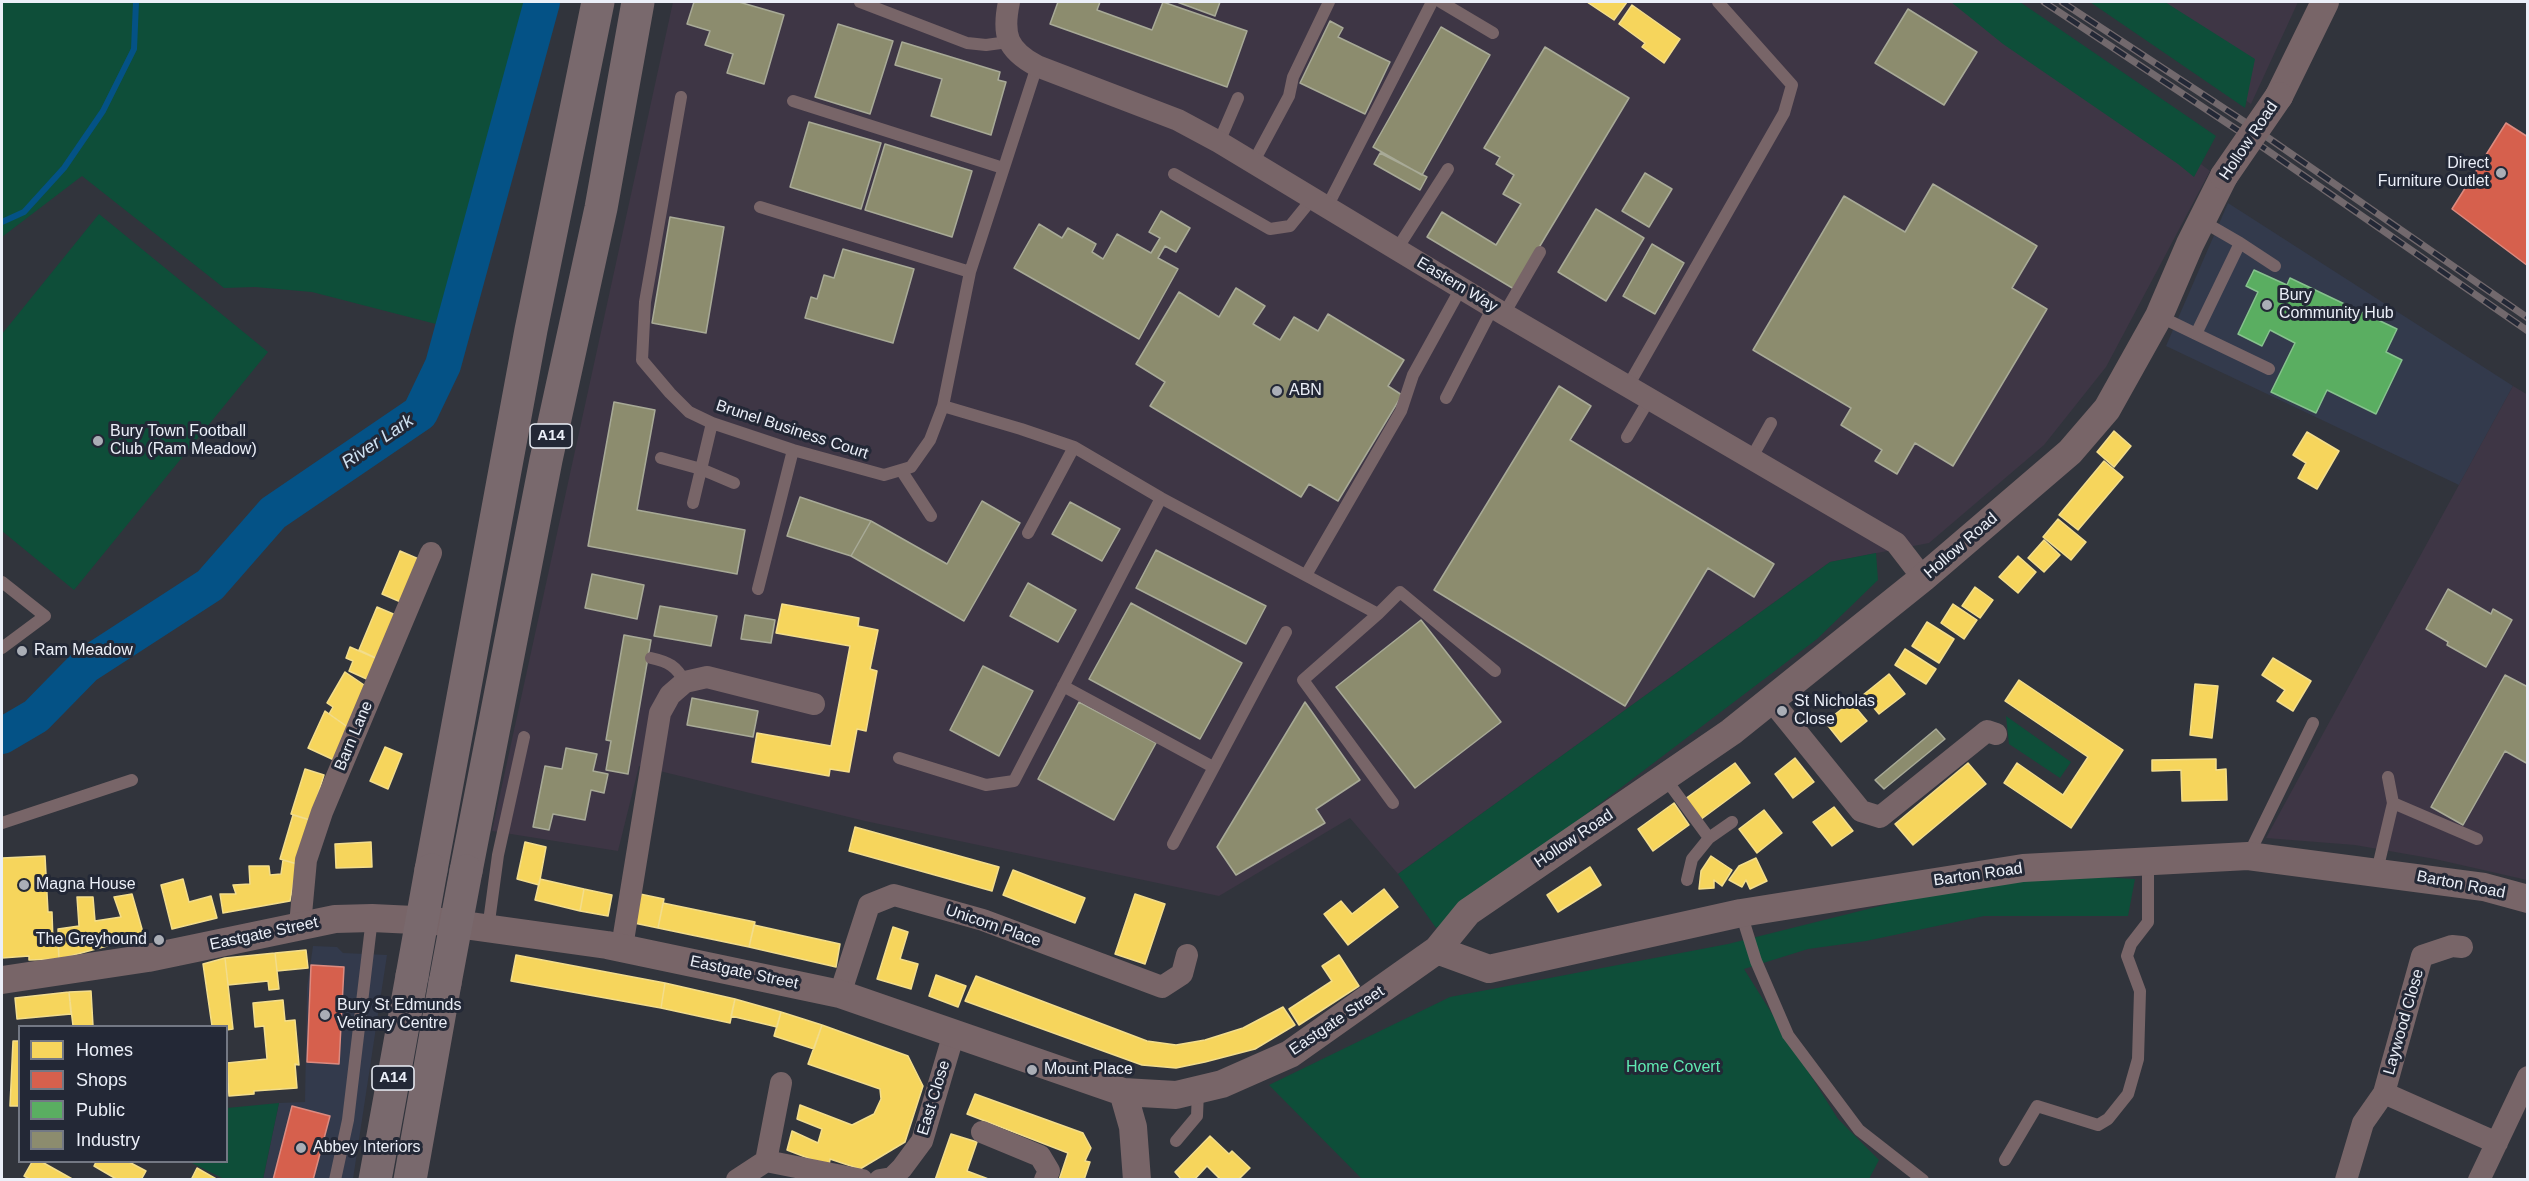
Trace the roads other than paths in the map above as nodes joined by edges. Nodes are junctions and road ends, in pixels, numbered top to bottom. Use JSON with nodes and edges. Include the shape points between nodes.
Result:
{"nodes":[{"id":1,"x":598,"y":2,"type":"edge"},
{"id":2,"x":638,"y":2,"type":"edge"},
{"id":3,"x":860,"y":2,"type":"edge"},
{"id":4,"x":1009,"y":2,"type":"edge"},
{"id":5,"x":1329,"y":2,"type":"edge"},
{"id":6,"x":1432,"y":2,"type":"edge"},
{"id":7,"x":1442,"y":2,"type":"edge"},
{"id":8,"x":1718,"y":2,"type":"edge"},
{"id":9,"x":2325,"y":2,"type":"edge"},
{"id":10,"x":1493,"y":33,"type":"dead end"},
{"id":11,"x":1008,"y":42,"type":"junction"},
{"id":12,"x":1037,"y":66,"type":"junction"},
{"id":13,"x":681,"y":97,"type":"dead end"},
{"id":14,"x":1238,"y":98,"type":"dead end"},
{"id":15,"x":793,"y":101,"type":"dead end"},
{"id":16,"x":1219,"y":142,"type":"junction"},
{"id":17,"x":1253,"y":163,"type":"junction"},
{"id":18,"x":1003,"y":168,"type":"junction"},
{"id":19,"x":1448,"y":169,"type":"dead end"},
{"id":20,"x":1174,"y":174,"type":"dead end"},
{"id":21,"x":1319,"y":203,"type":"junction"},
{"id":22,"x":760,"y":207,"type":"dead end"},
{"id":23,"x":2201,"y":220,"type":"junction"},
{"id":24,"x":2240,"y":243,"type":"junction"},
{"id":25,"x":1397,"y":249,"type":"junction"},
{"id":26,"x":1540,"y":252,"type":"dead end"},
{"id":27,"x":2275,"y":266,"type":"dead end"},
{"id":28,"x":970,"y":272,"type":"junction"},
{"id":29,"x":1461,"y":288,"type":"junction"},
{"id":30,"x":1498,"y":311,"type":"junction"},
{"id":31,"x":2160,"y":316,"type":"junction"},
{"id":32,"x":2196,"y":334,"type":"junction"},
{"id":33,"x":2269,"y":369,"type":"dead end"},
{"id":34,"x":1628,"y":386,"type":"junction"},
{"id":35,"x":1446,"y":398,"type":"dead end"},
{"id":36,"x":1650,"y":398,"type":"junction"},
{"id":37,"x":943,"y":406,"type":"junction"},
{"id":38,"x":712,"y":423,"type":"junction"},
{"id":39,"x":1771,"y":423,"type":"dead end"},
{"id":40,"x":1627,"y":437,"type":"dead end"},
{"id":41,"x":1074,"y":447,"type":"junction"},
{"id":42,"x":793,"y":450,"type":"junction"},
{"id":43,"x":1752,"y":457,"type":"junction"},
{"id":44,"x":661,"y":458,"type":"dead end"},
{"id":45,"x":701,"y":469,"type":"junction"},
{"id":46,"x":902,"y":470,"type":"junction"},
{"id":47,"x":735,"y":483,"type":"dead end"},
{"id":48,"x":1161,"y":498,"type":"junction"},
{"id":49,"x":693,"y":503,"type":"dead end"},
{"id":50,"x":931,"y":516,"type":"dead end"},
{"id":51,"x":1028,"y":532,"type":"dead end"},
{"id":52,"x":431,"y":553,"type":"dead end"},
{"id":53,"x":1306,"y":575,"type":"junction"},
{"id":54,"x":1923,"y":578,"type":"junction"},
{"id":55,"x":2,"y":582,"type":"edge"},
{"id":56,"x":758,"y":589,"type":"dead end"},
{"id":57,"x":1378,"y":614,"type":"junction"},
{"id":58,"x":1286,"y":632,"type":"dead end"},
{"id":59,"x":4,"y":643,"type":"edge"},
{"id":60,"x":651,"y":658,"type":"dead end"},
{"id":61,"x":1495,"y":671,"type":"dead end"},
{"id":62,"x":685,"y":682,"type":"junction"},
{"id":63,"x":1063,"y":686,"type":"junction"},
{"id":64,"x":1771,"y":700,"type":"junction"},
{"id":65,"x":813,"y":704,"type":"dead end"},
{"id":66,"x":2313,"y":723,"type":"dead end"},
{"id":67,"x":1996,"y":734,"type":"dead end"},
{"id":68,"x":525,"y":737,"type":"dead end"},
{"id":69,"x":899,"y":758,"type":"dead end"},
{"id":70,"x":1213,"y":767,"type":"junction"},
{"id":71,"x":2388,"y":777,"type":"dead end"},
{"id":72,"x":1665,"y":778,"type":"junction"},
{"id":73,"x":132,"y":780,"type":"dead end"},
{"id":74,"x":1393,"y":803,"type":"dead end"},
{"id":75,"x":2393,"y":803,"type":"junction"},
{"id":76,"x":1732,"y":822,"type":"dead end"},
{"id":77,"x":2,"y":823,"type":"edge"},
{"id":78,"x":1708,"y":838,"type":"junction"},
{"id":79,"x":2477,"y":838,"type":"dead end"},
{"id":80,"x":1173,"y":844,"type":"dead end"},
{"id":81,"x":2248,"y":856,"type":"junction"},
{"id":82,"x":2148,"y":863,"type":"junction"},
{"id":83,"x":2378,"y":871,"type":"junction"},
{"id":84,"x":1687,"y":880,"type":"dead end"},
{"id":85,"x":2528,"y":899,"type":"edge"},
{"id":86,"x":1741,"y":913,"type":"junction"},
{"id":87,"x":372,"y":918,"type":"junction"},
{"id":88,"x":300,"y":925,"type":"junction"},
{"id":89,"x":488,"y":929,"type":"junction"},
{"id":90,"x":622,"y":947,"type":"junction"},
{"id":91,"x":2462,"y":947,"type":"dead end"},
{"id":92,"x":1437,"y":950,"type":"junction"},
{"id":93,"x":1187,"y":955,"type":"dead end"},
{"id":94,"x":2,"y":980,"type":"edge"},
{"id":95,"x":840,"y":994,"type":"junction"},
{"id":96,"x":954,"y":1033,"type":"junction"},
{"id":97,"x":2528,"y":1077,"type":"edge"},
{"id":98,"x":781,"y":1083,"type":"dead end"},
{"id":99,"x":1198,"y":1091,"type":"junction"},
{"id":100,"x":1123,"y":1092,"type":"junction"},
{"id":101,"x":2384,"y":1093,"type":"junction"},
{"id":102,"x":982,"y":1132,"type":"dead end"},
{"id":103,"x":1176,"y":1141,"type":"dead end"},
{"id":104,"x":2497,"y":1143,"type":"junction"},
{"id":105,"x":2005,"y":1160,"type":"dead end"},
{"id":106,"x":766,"y":1161,"type":"junction"},
{"id":107,"x":909,"y":1174,"type":"edge"},
{"id":108,"x":1134,"y":1177,"type":"edge"},
{"id":109,"x":335,"y":1179,"type":"edge"},
{"id":110,"x":375,"y":1179,"type":"edge"},
{"id":111,"x":410,"y":1179,"type":"edge"},
{"id":112,"x":736,"y":1179,"type":"edge"},
{"id":113,"x":862,"y":1179,"type":"edge"},
{"id":114,"x":880,"y":1179,"type":"edge"},
{"id":115,"x":1045,"y":1179,"type":"edge"},
{"id":116,"x":1923,"y":1179,"type":"edge"},
{"id":117,"x":2346,"y":1179,"type":"edge"},
{"id":118,"x":2479,"y":1179,"type":"edge"}],
"edges":[{"from":1,"to":110,"type":"highway","number":"A14","bridge":true,"via":[[529,342]]},
{"from":2,"to":111,"type":"highway","number":"A14","bridge":true,"via":[[601,208],[546,460],[466,872]]},
{"from":3,"to":11,"type":"lane","via":[[967,43]]},
{"from":4,"to":11,"type":"street"},
{"from":5,"to":17,"type":"lane","via":[[1293,77],[1289,96]]},
{"from":6,"to":21,"type":"lane"},
{"from":7,"to":10,"type":"lane"},
{"from":8,"to":34,"type":"lane","via":[[1792,85],[1784,112]]},
{"from":9,"to":23,"type":"street","name":"Hollow Road","bridge":true,"via":[[2279,96],[2224,176]]},
{"from":11,"to":12,"type":"street","name":"Eastern Way","via":[[1021,57]]},
{"from":12,"to":16,"type":"street","name":"Eastern Way","via":[[1178,120]]},
{"from":12,"to":18,"type":"lane"},
{"from":13,"to":38,"type":"lane","name":"Brunel Business Court","via":[[645,302],[642,360],[689,412]]},
{"from":14,"to":16,"type":"lane"},
{"from":15,"to":18,"type":"lane"},
{"from":16,"to":17,"type":"street","name":"Eastern Way"},
{"from":17,"to":21,"type":"street","name":"Eastern Way"},
{"from":18,"to":28,"type":"lane"},
{"from":19,"to":25,"type":"lane"},
{"from":20,"to":21,"type":"lane","via":[[1270,229],[1290,226]]},
{"from":21,"to":25,"type":"street","name":"Eastern Way"},
{"from":22,"to":28,"type":"lane"},
{"from":23,"to":24,"type":"lane"},
{"from":23,"to":31,"type":"street","name":"Hollow Road"},
{"from":24,"to":27,"type":"lane"},
{"from":24,"to":32,"type":"lane"},
{"from":25,"to":29,"type":"street","name":"Eastern Way"},
{"from":26,"to":30,"type":"lane"},
{"from":28,"to":37,"type":"lane"},
{"from":29,"to":30,"type":"street","name":"Eastern Way"},
{"from":29,"to":53,"type":"lane","via":[[1413,375],[1401,411]]},
{"from":30,"to":34,"type":"street","name":"Eastern Way"},
{"from":30,"to":35,"type":"lane"},
{"from":31,"to":32,"type":"lane"},
{"from":31,"to":54,"type":"street","name":"Hollow Road","via":[[2108,409],[2070,452]]},
{"from":32,"to":33,"type":"lane"},
{"from":34,"to":36,"type":"street","name":"Eastern Way"},
{"from":36,"to":40,"type":"lane"},
{"from":36,"to":43,"type":"street","name":"Eastern Way"},
{"from":37,"to":41,"type":"lane"},
{"from":37,"to":46,"type":"lane","via":[[930,440],[911,466]]},
{"from":38,"to":42,"type":"lane","name":"Brunel Business Court"},
{"from":38,"to":45,"type":"lane"},
{"from":39,"to":43,"type":"lane"},
{"from":41,"to":48,"type":"lane"},
{"from":41,"to":51,"type":"lane"},
{"from":42,"to":46,"type":"lane","name":"Brunel Business Court","via":[[884,475]]},
{"from":42,"to":56,"type":"lane"},
{"from":43,"to":54,"type":"street","name":"Eastern Way","via":[[1896,543]]},
{"from":44,"to":45,"type":"lane"},
{"from":45,"to":47,"type":"lane"},
{"from":45,"to":49,"type":"lane"},
{"from":46,"to":50,"type":"lane"},
{"from":48,"to":53,"type":"lane"},
{"from":48,"to":63,"type":"lane"},
{"from":52,"to":88,"type":"street","name":"Barn Lane","via":[[322,812],[306,860]]},
{"from":53,"to":57,"type":"lane"},
{"from":54,"to":64,"type":"street","name":"Hollow Road"},
{"from":55,"to":59,"type":"lane","via":[[45,616]]},
{"from":57,"to":61,"type":"lane","via":[[1400,592]]},
{"from":57,"to":74,"type":"lane","via":[[1303,680]]},
{"from":58,"to":70,"type":"lane"},
{"from":60,"to":62,"type":"lane","via":[[677,668]]},
{"from":62,"to":65,"type":"street","via":[[708,677]]},
{"from":62,"to":90,"type":"street","via":[[670,695],[660,712]]},
{"from":63,"to":69,"type":"lane","via":[[1014,781],[987,785]]},
{"from":63,"to":70,"type":"lane"},
{"from":64,"to":67,"type":"street","via":[[1861,811],[1880,817],[1987,731]]},
{"from":64,"to":72,"type":"street","name":"Hollow Road"},
{"from":66,"to":81,"type":"lane"},
{"from":68,"to":89,"type":"lane","via":[[498,855]]},
{"from":70,"to":80,"type":"lane"},
{"from":71,"to":75,"type":"lane"},
{"from":72,"to":78,"type":"lane"},
{"from":72,"to":92,"type":"street","name":"Hollow Road","via":[[1468,912]]},
{"from":73,"to":77,"type":"lane"},
{"from":75,"to":79,"type":"lane"},
{"from":75,"to":83,"type":"lane"},
{"from":76,"to":78,"type":"lane"},
{"from":78,"to":84,"type":"lane","via":[[1692,859]]},
{"from":81,"to":82,"type":"street","name":"Barton Road"},
{"from":81,"to":83,"type":"street","name":"Barton Road"},
{"from":82,"to":86,"type":"street","name":"Barton Road","via":[[2023,868]]},
{"from":82,"to":105,"type":"lane","via":[[2148,922],[2127,956],[2140,991],[2138,1059],[2128,1094],[2108,1119],[2098,1125],[2037,1106]]},
{"from":83,"to":85,"type":"street","name":"Barton Road","via":[[2484,887]]},
{"from":86,"to":92,"type":"street","name":"Barton Road","via":[[1489,969]]},
{"from":86,"to":116,"type":"lane","via":[[1756,961],[1788,1035],[1859,1130]]},
{"from":87,"to":88,"type":"street","name":"Eastgate Street"},
{"from":87,"to":89,"type":"street","name":"Eastgate Street"},
{"from":87,"to":109,"type":"lane","via":[[348,1120]]},
{"from":88,"to":94,"type":"street","name":"Eastgate Street","via":[[148,958]]},
{"from":89,"to":90,"type":"street","name":"Eastgate Street"},
{"from":90,"to":95,"type":"street","name":"Eastgate Street"},
{"from":91,"to":101,"type":"street","name":"Laywood Close","via":[[2452,946],[2422,956]]},
{"from":92,"to":99,"type":"street","name":"Eastgate Street","via":[[1290,1054]]},
{"from":93,"to":95,"type":"street","name":"Unicorn Place","via":[[1182,974],[1162,987],[983,920],[894,895],[869,905]]},
{"from":95,"to":96,"type":"street","name":"Eastgate Street"},
{"from":96,"to":100,"type":"street","name":"Eastgate Street"},
{"from":96,"to":107,"type":"street","name":"East Close"},
{"from":97,"to":104,"type":"street"},
{"from":98,"to":106,"type":"street"},
{"from":99,"to":100,"type":"street","name":"Eastgate Street","via":[[1167,1095]]},
{"from":99,"to":103,"type":"lane","via":[[1197,1116]]},
{"from":100,"to":108,"type":"street","via":[[1133,1127]]},
{"from":101,"to":104,"type":"street","name":"Laywood Close"},
{"from":101,"to":117,"type":"street","name":"Laywood Close","via":[[2363,1123]]},
{"from":102,"to":115,"type":"street","via":[[1040,1156],[1049,1171]]},
{"from":104,"to":118,"type":"street"},
{"from":106,"to":112,"type":"street"},
{"from":106,"to":113,"type":"street"},
{"from":107,"to":114,"type":"street","name":"East Close"}]}
